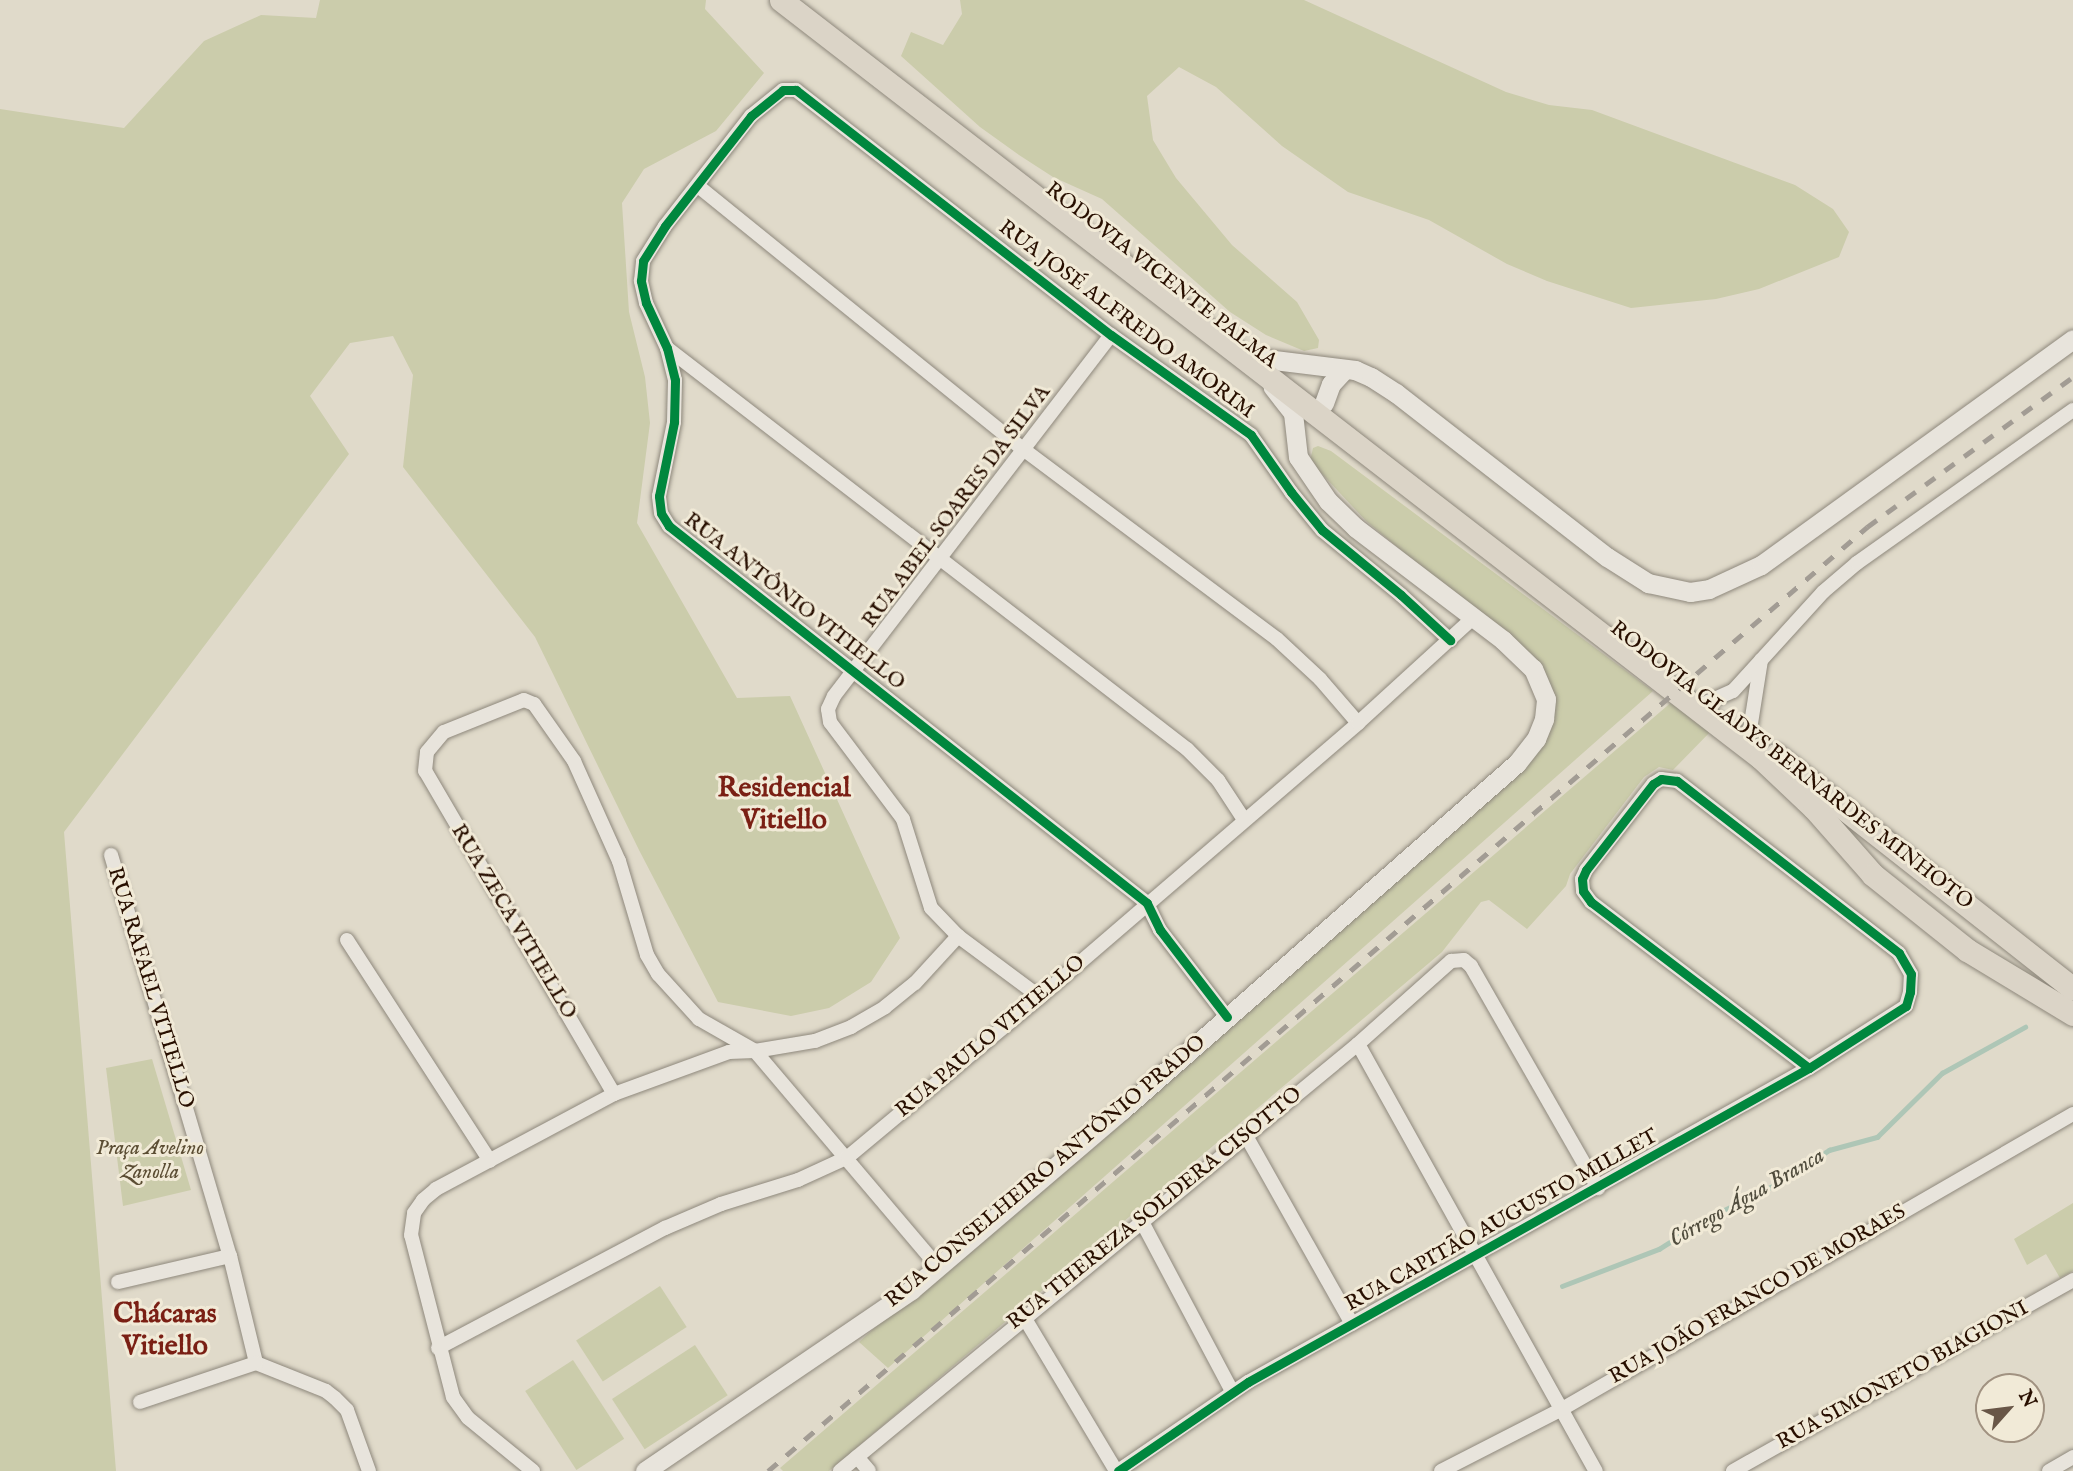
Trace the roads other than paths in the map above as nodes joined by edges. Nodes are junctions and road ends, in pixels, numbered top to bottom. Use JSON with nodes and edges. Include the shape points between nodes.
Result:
{"nodes":[{"id":1,"x":781,"y":0,"type":"edge"},
{"id":2,"x":806,"y":0,"type":"edge"},
{"id":3,"x":783,"y":90,"type":"joint"},
{"id":4,"x":698,"y":186,"type":"junction"},
{"id":5,"x":1111,"y":335,"type":"junction"},
{"id":6,"x":2073,"y":339,"type":"edge"},
{"id":7,"x":667,"y":348,"type":"junction"},
{"id":8,"x":1243,"y":358,"type":"junction"},
{"id":9,"x":1266,"y":359,"type":"junction"},
{"id":10,"x":1343,"y":371,"type":"junction"},
{"id":11,"x":2073,"y":410,"type":"edge"},
{"id":12,"x":1323,"y":411,"type":"junction"},
{"id":13,"x":1023,"y":449,"type":"junction"},
{"id":14,"x":1298,"y":457,"type":"junction"},
{"id":15,"x":1512,"y":557,"type":"joint"},
{"id":16,"x":940,"y":559,"type":"junction"},
{"id":17,"x":1474,"y":617,"type":"junction"},
{"id":18,"x":1450,"y":640,"type":"junction"},
{"id":19,"x":1761,"y":659,"type":"junction"},
{"id":20,"x":854,"y":671,"type":"junction"},
{"id":21,"x":1699,"y":703,"type":"junction"},
{"id":22,"x":1358,"y":723,"type":"junction"},
{"id":23,"x":1749,"y":736,"type":"junction"},
{"id":24,"x":1244,"y":818,"type":"junction"},
{"id":25,"x":111,"y":855,"type":"dead end"},
{"id":26,"x":1956,"y":895,"type":"junction"},
{"id":27,"x":1147,"y":903,"type":"junction"},
{"id":28,"x":1937,"y":926,"type":"junction"},
{"id":29,"x":958,"y":936,"type":"junction"},
{"id":30,"x":346,"y":940,"type":"dead end"},
{"id":31,"x":2069,"y":986,"type":"edge"},
{"id":32,"x":1040,"y":997,"type":"junction"},
{"id":33,"x":2073,"y":1014,"type":"edge"},
{"id":34,"x":1227,"y":1017,"type":"junction"},
{"id":35,"x":1358,"y":1044,"type":"junction"},
{"id":36,"x":755,"y":1051,"type":"junction"},
{"id":37,"x":1809,"y":1068,"type":"junction"},
{"id":38,"x":614,"y":1094,"type":"junction"},
{"id":39,"x":2073,"y":1114,"type":"edge"},
{"id":40,"x":1245,"y":1134,"type":"junction"},
{"id":41,"x":848,"y":1157,"type":"junction"},
{"id":42,"x":490,"y":1161,"type":"junction"},
{"id":43,"x":1598,"y":1188,"type":"junction"},
{"id":44,"x":1141,"y":1220,"type":"junction"},
{"id":45,"x":1475,"y":1255,"type":"junction"},
{"id":46,"x":230,"y":1256,"type":"junction"},
{"id":47,"x":938,"y":1267,"type":"junction"},
{"id":48,"x":2073,"y":1280,"type":"edge"},
{"id":49,"x":118,"y":1282,"type":"dead end"},
{"id":50,"x":1024,"y":1317,"type":"junction"},
{"id":51,"x":1352,"y":1324,"type":"junction"},
{"id":52,"x":438,"y":1348,"type":"junction"},
{"id":53,"x":256,"y":1363,"type":"junction"},
{"id":54,"x":1232,"y":1391,"type":"junction"},
{"id":55,"x":140,"y":1402,"type":"dead end"},
{"id":56,"x":1562,"y":1409,"type":"junction"},
{"id":57,"x":858,"y":1457,"type":"junction"},
{"id":58,"x":2073,"y":1457,"type":"edge"},
{"id":59,"x":1756,"y":1465,"type":"edge"},
{"id":60,"x":369,"y":1471,"type":"edge"},
{"id":61,"x":533,"y":1471,"type":"edge"},
{"id":62,"x":645,"y":1471,"type":"edge"},
{"id":63,"x":841,"y":1471,"type":"edge"},
{"id":64,"x":869,"y":1471,"type":"edge"},
{"id":65,"x":1117,"y":1471,"type":"edge"},
{"id":66,"x":1441,"y":1471,"type":"edge"},
{"id":67,"x":1596,"y":1471,"type":"edge"},
{"id":68,"x":1732,"y":1471,"type":"edge"},
{"id":69,"x":2049,"y":1471,"type":"edge"}],
"edges":[{"from":1,"to":8,"type":"main road","name":"RODOVIA VICENTE PALMA"},
{"from":2,"to":9,"type":"main road","name":"RODOVIA VICENTE PALMA"},
{"from":3,"to":4,"type":"street","name":"RUA ANTÔNIO VITIELLO","via":[[751,116]]},
{"from":3,"to":5,"type":"street","name":"RUA JOSÉ ALFREDO AMORIM","via":[[796,90],[808,97]]},
{"from":4,"to":7,"type":"street","name":"RUA ANTÔNIO VITIELLO","via":[[643,261],[646,303]]},
{"from":4,"to":13,"type":"street"},
{"from":5,"to":13,"type":"street","name":"RUA ABEL SOARES DA SILVA"},
{"from":5,"to":18,"type":"street","name":"RUA JOSÉ ALFREDO AMORIM","via":[[1251,435],[1322,530]]},
{"from":6,"to":10,"type":"main road","via":[[1761,565],[1709,589],[1690,592],[1648,583],[1607,557],[1396,393],[1355,370]]},
{"from":7,"to":16,"type":"street"},
{"from":7,"to":20,"type":"street","name":"RUA ANTÔNIO VITIELLO","via":[[677,397],[659,496],[661,513],[669,526]]},
{"from":8,"to":12,"type":"main road","name":"RODOVIA VICENTE PALMA"},
{"from":8,"to":14,"type":"main road","via":[[1291,409]]},
{"from":9,"to":10,"type":"main road"},
{"from":9,"to":12,"type":"main road","name":"RODOVIA VICENTE PALMA"},
{"from":10,"to":12,"type":"main road","via":[[1331,384]]},
{"from":11,"to":19,"type":"street","via":[[1857,563],[1823,592]]},
{"from":12,"to":14,"type":"main road","via":[[1305,428]]},
{"from":12,"to":15,"type":"main road","name":"RODOVIA VICENTE PALMA"},
{"from":13,"to":16,"type":"street","name":"RUA ABEL SOARES DA SILVA"},
{"from":13,"to":22,"type":"street","via":[[1277,639]]},
{"from":14,"to":17,"type":"main road","name":"RUA CONSELHEIRO ANTÔNIO PRADO","via":[[1349,522]]},
{"from":15,"to":21,"type":"main road","name":"RODOVIA GLADYS BERNARDES MINHOTO"},
{"from":16,"to":20,"type":"street","name":"RUA ABEL SOARES DA SILVA"},
{"from":16,"to":24,"type":"street","via":[[1187,749],[1218,780]]},
{"from":17,"to":18,"type":"street","name":"RUA PAULO VITIELLO"},
{"from":17,"to":34,"type":"main road","name":"RUA CONSELHEIRO ANTÔNIO PRADO","via":[[1525,659],[1540,681],[1546,699],[1536,739],[1517,762]]},
{"from":18,"to":22,"type":"street","name":"RUA PAULO VITIELLO"},
{"from":19,"to":21,"type":"street","via":[[1733,691]]},
{"from":19,"to":23,"type":"street"},
{"from":20,"to":27,"type":"street","name":"RUA ANTÔNIO VITIELLO"},
{"from":20,"to":29,"type":"street","name":"RUA ABEL SOARES DA SILVA","via":[[828,709],[830,722],[903,819],[931,908]]},
{"from":21,"to":23,"type":"main road","name":"RODOVIA GLADYS BERNARDES MINHOTO"},
{"from":21,"to":28,"type":"main road","name":"RODOVIA GLADYS BERNARDES MINHOTO","via":[[1814,808],[1873,875]]},
{"from":22,"to":24,"type":"street","name":"RUA PAULO VITIELLO"},
{"from":23,"to":26,"type":"main road","name":"RODOVIA GLADYS BERNARDES MINHOTO"},
{"from":24,"to":27,"type":"street","name":"RUA PAULO VITIELLO"},
{"from":25,"to":46,"type":"street","name":"RUA RAFAEL VITIELLO"},
{"from":26,"to":28,"type":"main road","via":[[1963,920],[1953,929]]},
{"from":26,"to":31,"type":"main road","name":"RODOVIA GLADYS BERNARDES MINHOTO"},
{"from":27,"to":32,"type":"street","name":"RUA PAULO VITIELLO"},
{"from":27,"to":34,"type":"street","name":"RUA ANTÔNIO VITIELLO","via":[[1160,930]]},
{"from":28,"to":33,"type":"main road","via":[[1982,960]]},
{"from":29,"to":32,"type":"street","name":"RUA ABEL SOARES DA SILVA"},
{"from":29,"to":36,"type":"street","via":[[915,984],[851,1027],[815,1041]]},
{"from":30,"to":42,"type":"street"},
{"from":32,"to":41,"type":"street","name":"RUA PAULO VITIELLO"},
{"from":34,"to":47,"type":"main road","name":"RUA CONSELHEIRO ANTÔNIO PRADO"},
{"from":35,"to":40,"type":"street","name":"RUA THEREZA SOLDERA CISOTTO"},
{"from":35,"to":43,"type":"street","name":"RUA THEREZA SOLDERA CISOTTO","via":[[1448,962],[1464,960]]},
{"from":35,"to":45,"type":"street"},
{"from":36,"to":38,"type":"street","via":[[729,1052]]},
{"from":36,"to":38,"type":"street","name":"RUA ZECA VITIELLO","via":[[699,1019],[658,974],[647,955],[604,822],[574,761],[534,704],[521,701],[451,728],[430,748],[424,763],[426,776]]},
{"from":36,"to":41,"type":"street"},
{"from":37,"to":37,"type":"street","name":"RUA CAPITÃO AUGUSTO MILLET","via":[[1591,902],[1582,887],[1586,870],[1653,784],[1663,778],[1677,781],[1899,953],[1910,974],[1906,1006]]},
{"from":37,"to":43,"type":"street","name":"RUA CAPITÃO AUGUSTO MILLET"},
{"from":38,"to":42,"type":"street"},
{"from":39,"to":56,"type":"street","name":"RUA JOÃO FRANCO DE MORAES"},
{"from":40,"to":44,"type":"street","name":"RUA THEREZA SOLDERA CISOTTO"},
{"from":40,"to":51,"type":"street"},
{"from":41,"to":47,"type":"street"},
{"from":41,"to":52,"type":"street","name":"RUA PAULO VITIELLO","via":[[798,1181],[721,1204],[665,1228]]},
{"from":42,"to":52,"type":"street","via":[[436,1189],[414,1213],[411,1235]]},
{"from":43,"to":45,"type":"street","name":"RUA CAPITÃO AUGUSTO MILLET"},
{"from":44,"to":50,"type":"street","name":"RUA THEREZA SOLDERA CISOTTO"},
{"from":44,"to":54,"type":"street"},
{"from":45,"to":51,"type":"street","name":"RUA CAPITÃO AUGUSTO MILLET"},
{"from":45,"to":56,"type":"street"},
{"from":46,"to":49,"type":"street"},
{"from":46,"to":53,"type":"street","name":"RUA RAFAEL VITIELLO"},
{"from":47,"to":62,"type":"main road","name":"RUA CONSELHEIRO ANTÔNIO PRADO","via":[[813,1359]]},
{"from":48,"to":59,"type":"street","name":"RUA SIMONETO BIAGIONI"},
{"from":50,"to":57,"type":"street","name":"RUA THEREZA SOLDERA CISOTTO"},
{"from":50,"to":65,"type":"street"},
{"from":51,"to":54,"type":"street","name":"RUA CAPITÃO AUGUSTO MILLET"},
{"from":52,"to":61,"type":"street","via":[[453,1397],[468,1418]]},
{"from":53,"to":55,"type":"street"},
{"from":53,"to":60,"type":"street","via":[[335,1398],[347,1410]]},
{"from":54,"to":65,"type":"street","name":"RUA CAPITÃO AUGUSTO MILLET"},
{"from":56,"to":66,"type":"street","name":"RUA JOÃO FRANCO DE MORAES"},
{"from":56,"to":67,"type":"street"},
{"from":57,"to":63,"type":"street","name":"RUA THEREZA SOLDERA CISOTTO"},
{"from":57,"to":64,"type":"street"},
{"from":58,"to":69,"type":"street"},
{"from":59,"to":68,"type":"street","name":"RUA SIMONETO BIAGIONI"}]}
